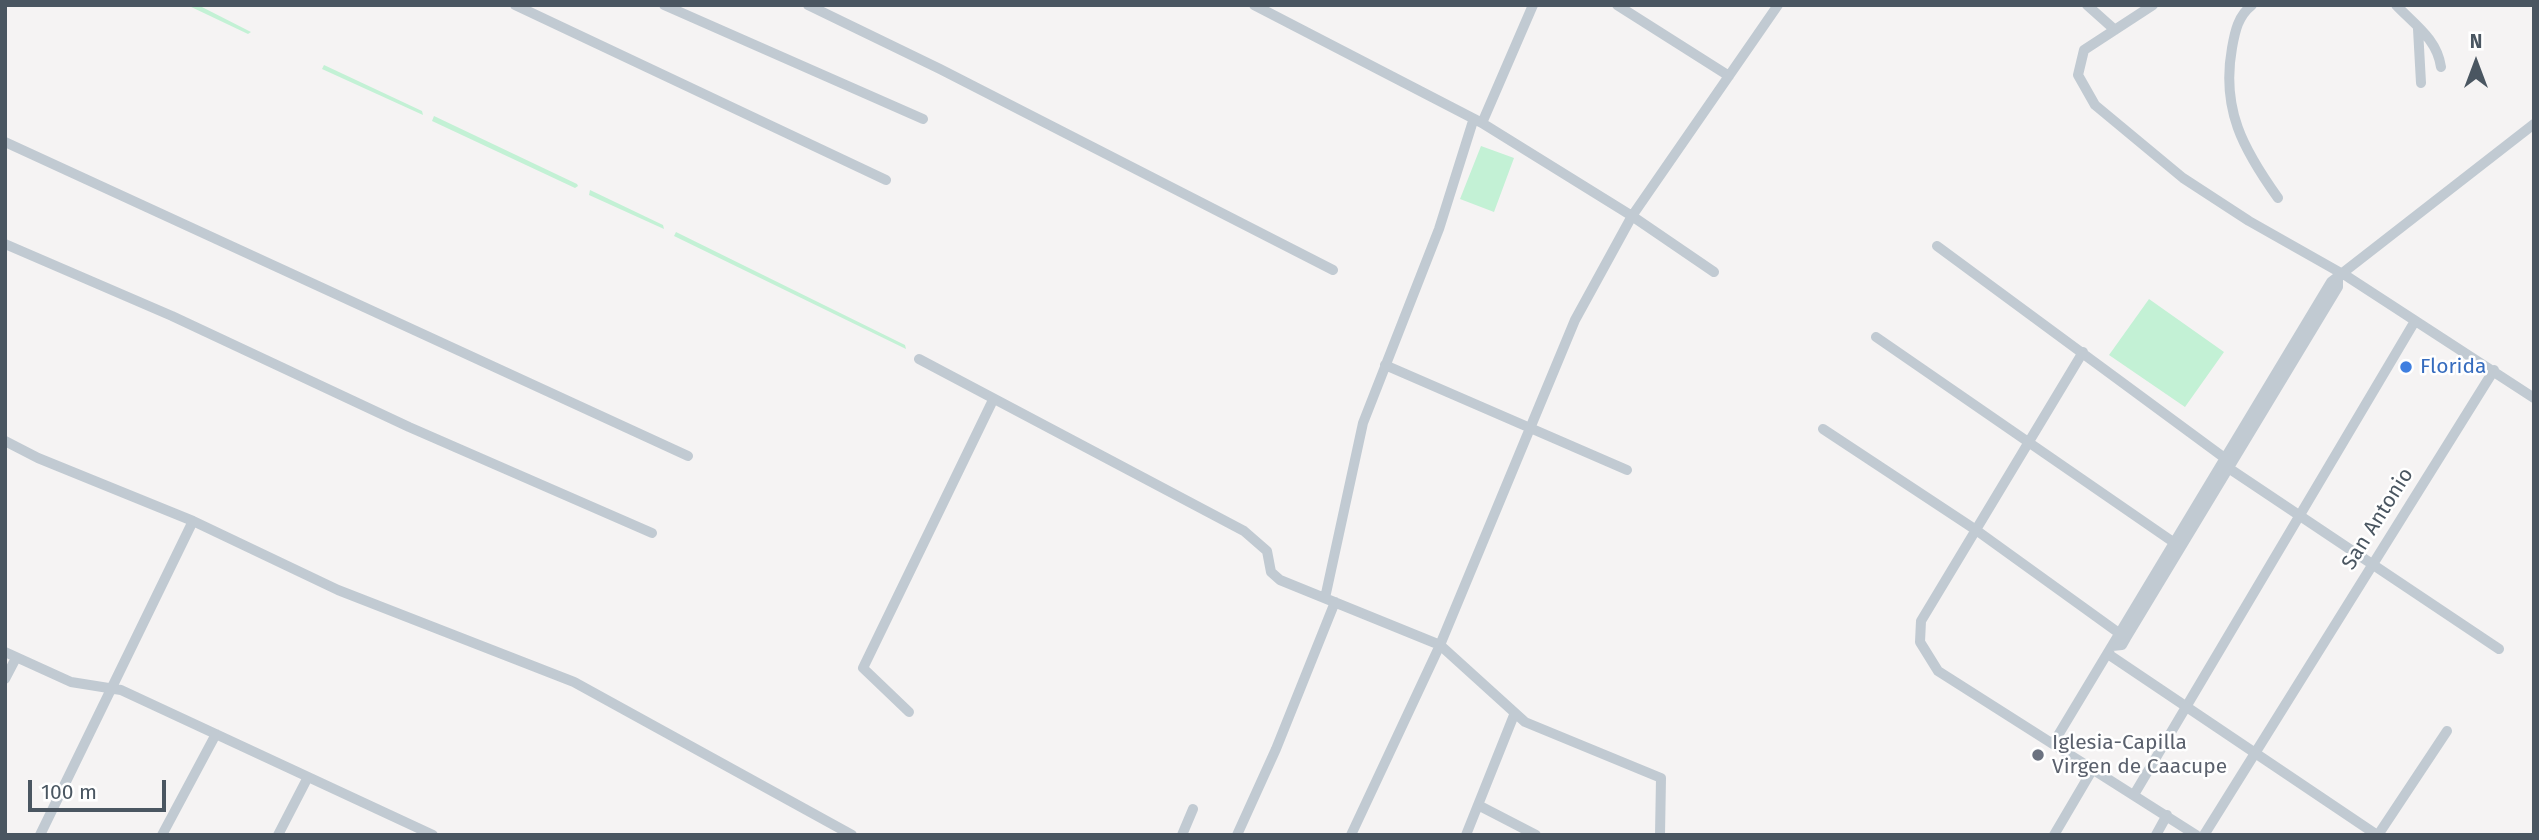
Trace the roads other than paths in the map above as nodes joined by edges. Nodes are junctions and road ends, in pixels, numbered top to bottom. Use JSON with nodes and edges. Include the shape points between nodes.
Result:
{"nodes":[{"id":1,"x":515,"y":5,"type":"edge"},
{"id":2,"x":664,"y":5,"type":"edge"},
{"id":3,"x":808,"y":5,"type":"edge"},
{"id":4,"x":1254,"y":5,"type":"edge"},
{"id":5,"x":1533,"y":5,"type":"edge"},
{"id":6,"x":1617,"y":5,"type":"edge"},
{"id":7,"x":1778,"y":5,"type":"edge"},
{"id":8,"x":2087,"y":5,"type":"edge"},
{"id":9,"x":2153,"y":5,"type":"edge"},
{"id":10,"x":2252,"y":5,"type":"edge"},
{"id":11,"x":2396,"y":5,"type":"edge"},
{"id":12,"x":2418,"y":29,"type":"junction"},
{"id":13,"x":2115,"y":30,"type":"junction"},
{"id":14,"x":2441,"y":67,"type":"dead end"},
{"id":15,"x":1728,"y":76,"type":"junction"},
{"id":16,"x":2421,"y":83,"type":"dead end"},
{"id":17,"x":923,"y":118,"type":"dead end"},
{"id":18,"x":1477,"y":122,"type":"junction"},
{"id":19,"x":2534,"y":124,"type":"edge"},
{"id":20,"x":5,"y":142,"type":"edge"},
{"id":21,"x":886,"y":180,"type":"dead end"},
{"id":22,"x":2278,"y":198,"type":"dead end"},
{"id":23,"x":1632,"y":216,"type":"junction"},
{"id":24,"x":5,"y":244,"type":"edge"},
{"id":25,"x":1937,"y":246,"type":"dead end"},
{"id":26,"x":1333,"y":270,"type":"dead end"},
{"id":27,"x":1714,"y":272,"type":"dead end"},
{"id":28,"x":2343,"y":277,"type":"junction"},
{"id":29,"x":2415,"y":321,"type":"junction"},
{"id":30,"x":1876,"y":337,"type":"dead end"},
{"id":31,"x":2083,"y":352,"type":"junction"},
{"id":32,"x":919,"y":359,"type":"dead end"},
{"id":33,"x":1385,"y":365,"type":"junction"},
{"id":34,"x":2494,"y":369,"type":"junction"},
{"id":35,"x":2534,"y":398,"type":"edge"},
{"id":36,"x":993,"y":400,"type":"junction"},
{"id":37,"x":1530,"y":428,"type":"junction"},
{"id":38,"x":1823,"y":429,"type":"dead end"},
{"id":39,"x":5,"y":441,"type":"edge"},
{"id":40,"x":2029,"y":443,"type":"junction"},
{"id":41,"x":688,"y":456,"type":"dead end"},
{"id":42,"x":2226,"y":463,"type":"junction"},
{"id":43,"x":1627,"y":470,"type":"dead end"},
{"id":44,"x":2300,"y":516,"type":"junction"},
{"id":45,"x":193,"y":520,"type":"junction"},
{"id":46,"x":1976,"y":530,"type":"junction"},
{"id":47,"x":652,"y":533,"type":"dead end"},
{"id":48,"x":2178,"y":544,"type":"junction"},
{"id":49,"x":2373,"y":565,"type":"junction"},
{"id":50,"x":1330,"y":600,"type":"junction"},
{"id":51,"x":2122,"y":636,"type":"junction"},
{"id":52,"x":1440,"y":645,"type":"junction"},
{"id":53,"x":2499,"y":649,"type":"dead end"},
{"id":54,"x":2110,"y":650,"type":"junction"},
{"id":55,"x":5,"y":652,"type":"edge"},
{"id":56,"x":16,"y":658,"type":"junction"},
{"id":57,"x":5,"y":679,"type":"edge"},
{"id":58,"x":111,"y":687,"type":"junction"},
{"id":59,"x":2187,"y":707,"type":"junction"},
{"id":60,"x":909,"y":712,"type":"dead end"},
{"id":61,"x":1514,"y":715,"type":"junction"},
{"id":62,"x":2448,"y":731,"type":"dead end"},
{"id":63,"x":216,"y":734,"type":"junction"},
{"id":64,"x":2054,"y":742,"type":"junction"},
{"id":65,"x":2255,"y":755,"type":"junction"},
{"id":66,"x":2094,"y":767,"type":"junction"},
{"id":67,"x":308,"y":777,"type":"junction"},
{"id":68,"x":2135,"y":793,"type":"junction"},
{"id":69,"x":1478,"y":805,"type":"junction"},
{"id":70,"x":1193,"y":809,"type":"dead end"},
{"id":71,"x":2168,"y":815,"type":"junction"},
{"id":72,"x":40,"y":835,"type":"edge"},
{"id":73,"x":162,"y":835,"type":"edge"},
{"id":74,"x":278,"y":835,"type":"edge"},
{"id":75,"x":433,"y":835,"type":"edge"},
{"id":76,"x":852,"y":835,"type":"edge"},
{"id":77,"x":1182,"y":835,"type":"edge"},
{"id":78,"x":1237,"y":835,"type":"edge"},
{"id":79,"x":1351,"y":835,"type":"edge"},
{"id":80,"x":1466,"y":835,"type":"edge"},
{"id":81,"x":1536,"y":835,"type":"edge"},
{"id":82,"x":1660,"y":835,"type":"edge"},
{"id":83,"x":2054,"y":835,"type":"edge"},
{"id":84,"x":2156,"y":835,"type":"edge"},
{"id":85,"x":2196,"y":835,"type":"edge"},
{"id":86,"x":2204,"y":835,"type":"edge"},
{"id":87,"x":2377,"y":835,"type":"edge"}],
"edges":[{"from":1,"to":21,"type":"street"},
{"from":2,"to":17,"type":"street"},
{"from":3,"to":26,"type":"street"},
{"from":4,"to":18,"type":"street"},
{"from":5,"to":18,"type":"street"},
{"from":6,"to":15,"type":"street"},
{"from":7,"to":15,"type":"street"},
{"from":8,"to":13,"type":"street"},
{"from":9,"to":13,"type":"street"},
{"from":10,"to":22,"type":"street","via":[[2241,16],[2234,36],[2228,96],[2251,156]]},
{"from":11,"to":12,"type":"street"},
{"from":12,"to":14,"type":"street","via":[[2432,40]]},
{"from":12,"to":16,"type":"street"},
{"from":13,"to":28,"type":"street","via":[[2091,44],[2080,60],[2078,75],[2095,105],[2183,178]]},
{"from":15,"to":23,"type":"street"},
{"from":18,"to":23,"type":"street"},
{"from":18,"to":33,"type":"street"},
{"from":19,"to":28,"type":"street"},
{"from":20,"to":41,"type":"street"},
{"from":23,"to":27,"type":"street"},
{"from":23,"to":37,"type":"street","via":[[1575,320]]},
{"from":24,"to":47,"type":"street"},
{"from":25,"to":31,"type":"street"},
{"from":28,"to":29,"type":"street"},
{"from":28,"to":42,"type":"street"},
{"from":29,"to":34,"type":"street"},
{"from":29,"to":44,"type":"street"},
{"from":30,"to":40,"type":"street"},
{"from":31,"to":40,"type":"street"},
{"from":31,"to":42,"type":"street"},
{"from":32,"to":36,"type":"street"},
{"from":33,"to":37,"type":"street"},
{"from":33,"to":50,"type":"street","via":[[1363,423]]},
{"from":34,"to":35,"type":"street"},
{"from":34,"to":49,"type":"street","name":"San Antonio"},
{"from":36,"to":50,"type":"street","via":[[1244,531],[1267,551],[1273,574]]},
{"from":36,"to":60,"type":"street","via":[[863,668]]},
{"from":37,"to":43,"type":"street"},
{"from":37,"to":52,"type":"street"},
{"from":38,"to":46,"type":"street"},
{"from":39,"to":45,"type":"street"},
{"from":40,"to":46,"type":"street"},
{"from":40,"to":48,"type":"street"},
{"from":42,"to":44,"type":"street"},
{"from":42,"to":48,"type":"street"},
{"from":44,"to":49,"type":"street"},
{"from":44,"to":59,"type":"street"},
{"from":45,"to":58,"type":"street"},
{"from":45,"to":76,"type":"street","via":[[338,590],[574,682]]},
{"from":46,"to":51,"type":"street"},
{"from":46,"to":64,"type":"street","via":[[1921,621],[1920,642],[1938,671]]},
{"from":48,"to":51,"type":"street"},
{"from":49,"to":53,"type":"street"},
{"from":49,"to":65,"type":"street","name":"San Antonio"},
{"from":50,"to":52,"type":"street"},
{"from":50,"to":78,"type":"street","via":[[1276,749]]},
{"from":51,"to":54,"type":"street"},
{"from":52,"to":61,"type":"street"},
{"from":52,"to":79,"type":"street"},
{"from":54,"to":59,"type":"street"},
{"from":54,"to":64,"type":"street"},
{"from":55,"to":56,"type":"street"},
{"from":56,"to":57,"type":"street"},
{"from":56,"to":58,"type":"street","via":[[71,682]]},
{"from":58,"to":63,"type":"street"},
{"from":58,"to":72,"type":"street"},
{"from":59,"to":65,"type":"street"},
{"from":59,"to":68,"type":"street"},
{"from":61,"to":69,"type":"street"},
{"from":61,"to":82,"type":"street","via":[[1661,778]]},
{"from":62,"to":87,"type":"street"},
{"from":63,"to":67,"type":"street"},
{"from":63,"to":73,"type":"street"},
{"from":64,"to":66,"type":"street"},
{"from":65,"to":86,"type":"street","name":"San Antonio"},
{"from":65,"to":87,"type":"street"},
{"from":66,"to":68,"type":"street"},
{"from":66,"to":83,"type":"street"},
{"from":67,"to":74,"type":"street"},
{"from":67,"to":75,"type":"street"},
{"from":68,"to":71,"type":"street"},
{"from":69,"to":80,"type":"street"},
{"from":69,"to":81,"type":"street"},
{"from":70,"to":77,"type":"street"},
{"from":71,"to":84,"type":"street"},
{"from":71,"to":85,"type":"street"}]}
